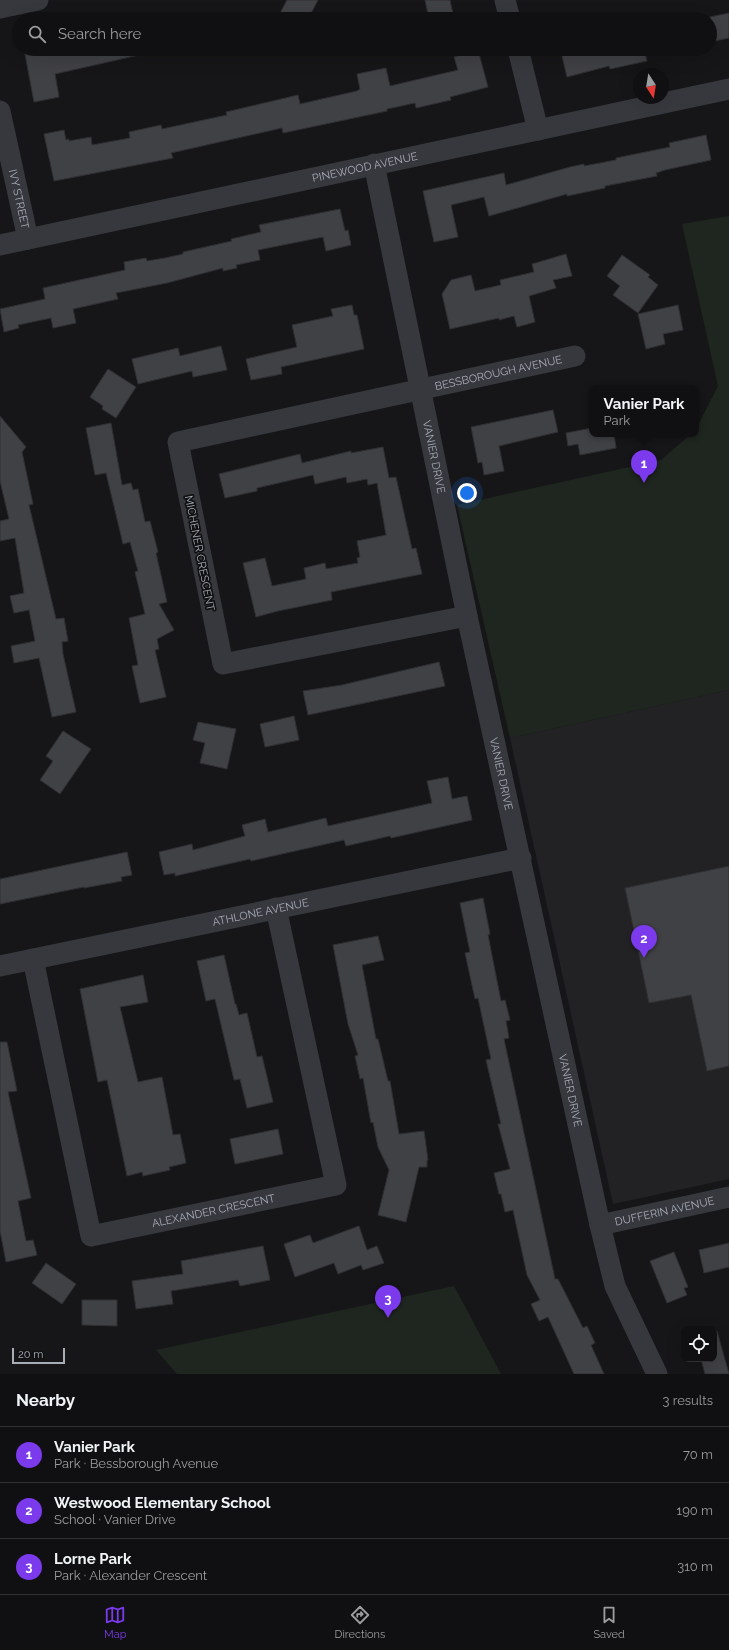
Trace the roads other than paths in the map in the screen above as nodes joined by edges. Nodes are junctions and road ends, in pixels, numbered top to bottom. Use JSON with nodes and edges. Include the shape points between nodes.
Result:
{"nodes":[{"id":1,"x":38,"y":0,"type":"edge"},
{"id":2,"x":505,"y":0,"type":"edge"},
{"id":3,"x":0,"y":8,"type":"edge"},
{"id":4,"x":508,"y":12,"type":"edge"},
{"id":5,"x":520,"y":56,"type":"edge"},
{"id":6,"x":729,"y":89,"type":"edge"},
{"id":7,"x":0,"y":111,"type":"edge"},
{"id":8,"x":538,"y":130,"type":"junction"},
{"id":9,"x":374,"y":164,"type":"junction"},
{"id":10,"x":28,"y":239,"type":"junction"},
{"id":11,"x":0,"y":245,"type":"edge"},
{"id":12,"x":575,"y":356,"type":"dead end"},
{"id":13,"x":421,"y":388,"type":"junction"},
{"id":14,"x":467,"y":616,"type":"junction"},
{"id":15,"x":520,"y":858,"type":"junction"},
{"id":16,"x":276,"y":908,"type":"junction"},
{"id":17,"x":34,"y":959,"type":"junction"},
{"id":18,"x":0,"y":966,"type":"edge"},
{"id":19,"x":729,"y":1197,"type":"edge"},
{"id":20,"x":600,"y":1225,"type":"junction"},
{"id":21,"x":657,"y":1374,"type":"edge"}],
"edges":[{"from":1,"to":3,"type":"street"},
{"from":2,"to":4,"type":"street"},
{"from":5,"to":8,"type":"street"},
{"from":6,"to":8,"type":"street","name":"PINEWOOD AVENUE"},
{"from":7,"to":10,"type":"street","name":"IVY STREET"},
{"from":8,"to":9,"type":"street","name":"PINEWOOD AVENUE"},
{"from":9,"to":10,"type":"street","name":"PINEWOOD AVENUE"},
{"from":9,"to":13,"type":"street","name":"VANIER DRIVE"},
{"from":10,"to":11,"type":"street","name":"PINEWOOD AVENUE"},
{"from":12,"to":13,"type":"street","name":"BESSBOROUGH AVENUE"},
{"from":13,"to":14,"type":"street","name":"VANIER DRIVE"},
{"from":13,"to":14,"type":"street","name":"MICHENER CRESCENT","via":[[178,442],[223,664]]},
{"from":14,"to":15,"type":"street","name":"VANIER DRIVE"},
{"from":15,"to":16,"type":"street","name":"ATHLONE AVENUE"},
{"from":15,"to":20,"type":"street","name":"VANIER DRIVE"},
{"from":16,"to":17,"type":"street","name":"ATHLONE AVENUE"},
{"from":16,"to":17,"type":"street","name":"ALEXANDER CRESCENT","via":[[336,1185],[91,1236]]},
{"from":17,"to":18,"type":"street","name":"ATHLONE AVENUE"},
{"from":19,"to":20,"type":"street","name":"DUFFERIN AVENUE"},
{"from":20,"to":21,"type":"street","name":"VANIER DRIVE","via":[[615,1286]]}]}
